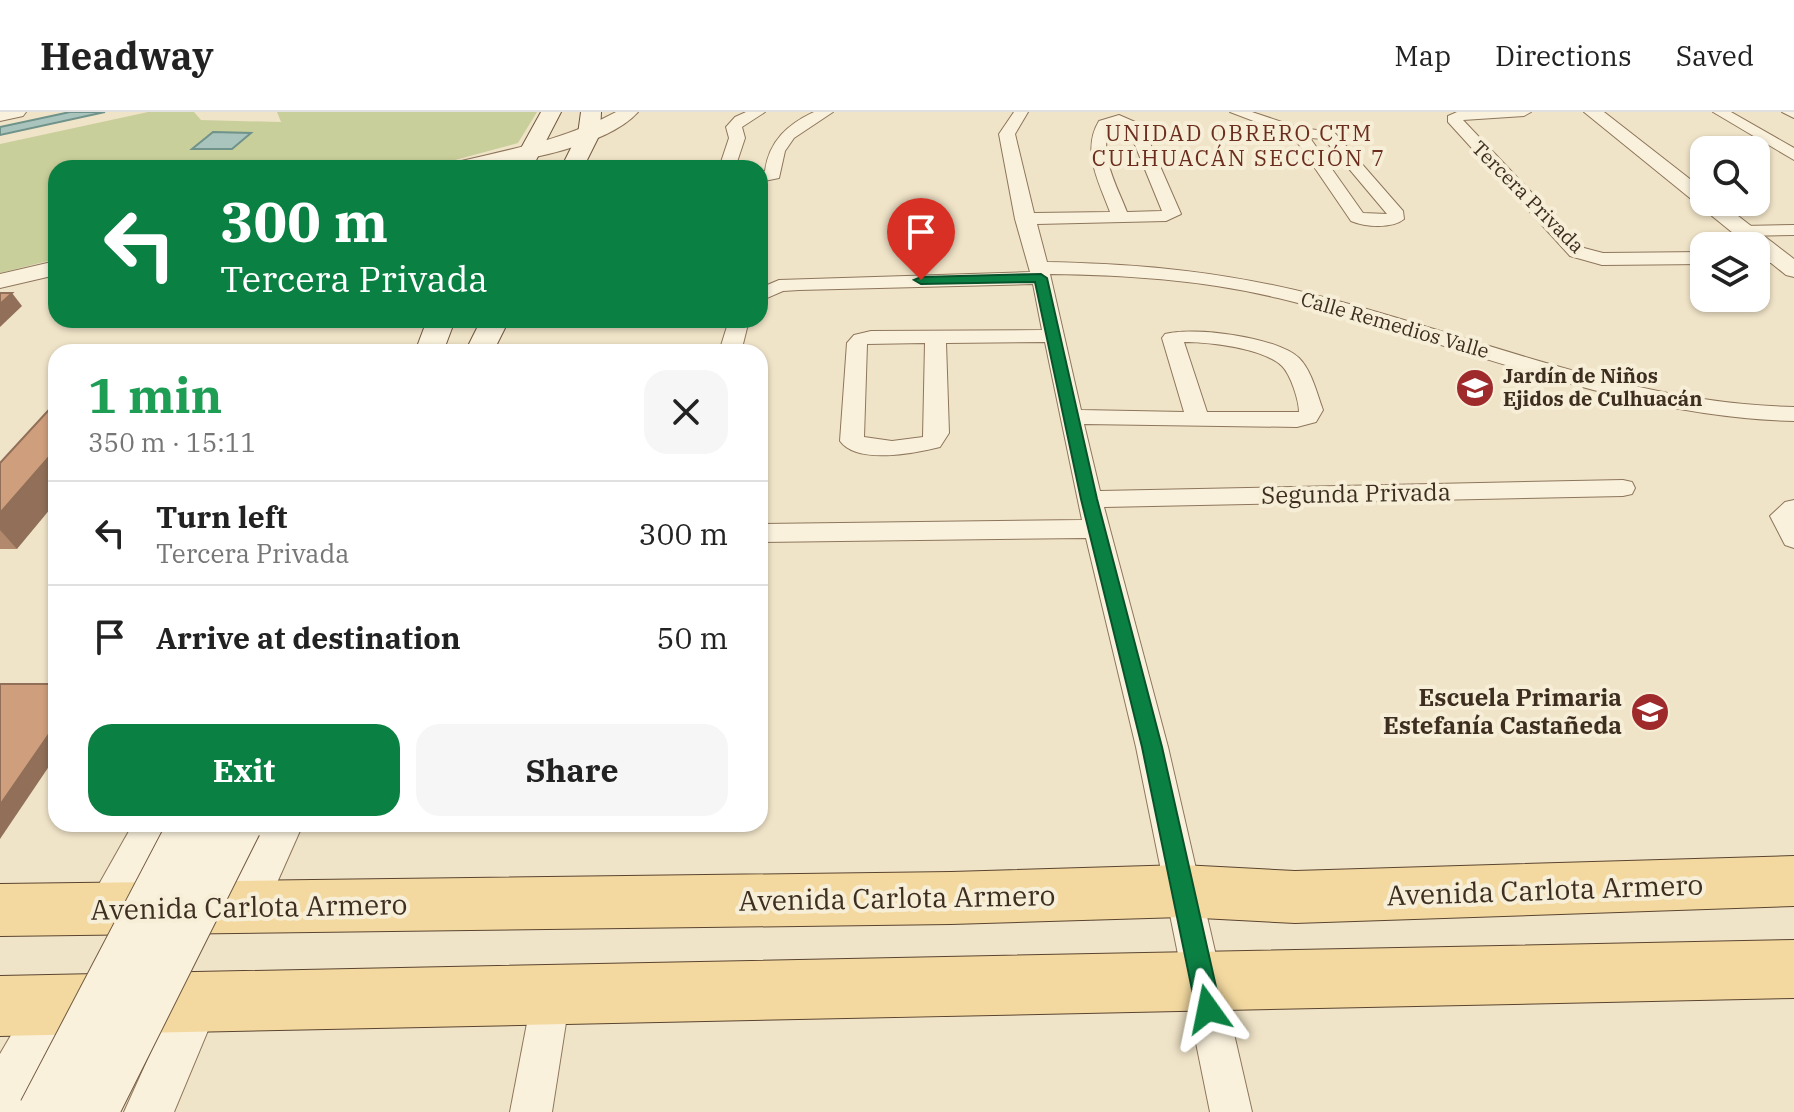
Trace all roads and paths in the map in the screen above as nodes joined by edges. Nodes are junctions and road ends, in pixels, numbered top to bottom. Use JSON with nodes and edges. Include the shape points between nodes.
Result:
{"nodes":[{"id":1,"x":17,"y":112,"type":"edge"},
{"id":2,"x":580,"y":112,"type":"edge"},
{"id":3,"x":629,"y":112,"type":"edge"},
{"id":4,"x":758,"y":112,"type":"edge"},
{"id":5,"x":826,"y":112,"type":"edge"},
{"id":6,"x":1021,"y":112,"type":"edge"},
{"id":7,"x":1237,"y":112,"type":"edge"},
{"id":8,"x":1524,"y":112,"type":"edge"},
{"id":9,"x":1593,"y":112,"type":"edge"},
{"id":10,"x":1724,"y":112,"type":"edge"},
{"id":11,"x":0,"y":116,"type":"edge"},
{"id":12,"x":546,"y":119,"type":"edge"},
{"id":13,"x":590,"y":123,"type":"edge"},
{"id":14,"x":1298,"y":133,"type":"junction"},
{"id":15,"x":1794,"y":155,"type":"edge"},
{"id":16,"x":524,"y":160,"type":"edge"},
{"id":17,"x":575,"y":160,"type":"edge"},
{"id":18,"x":730,"y":160,"type":"edge"},
{"id":19,"x":768,"y":175,"type":"edge"},
{"id":20,"x":1690,"y":189,"type":"edge"},
{"id":21,"x":1120,"y":216,"type":"junction"},
{"id":22,"x":1724,"y":216,"type":"edge"},
{"id":23,"x":1024,"y":219,"type":"junction"},
{"id":24,"x":1794,"y":230,"type":"edge"},
{"id":25,"x":1743,"y":231,"type":"junction"},
{"id":26,"x":1690,"y":258,"type":"edge"},
{"id":27,"x":1776,"y":262,"type":"edge"},
{"id":28,"x":48,"y":270,"type":"edge"},
{"id":29,"x":1040,"y":273,"type":"junction"},
{"id":30,"x":0,"y":281,"type":"edge"},
{"id":31,"x":768,"y":291,"type":"edge"},
{"id":32,"x":1053,"y":336,"type":"junction"},
{"id":33,"x":935,"y":337,"type":"junction"},
{"id":34,"x":1794,"y":414,"type":"edge"},
{"id":35,"x":1070,"y":417,"type":"junction"},
{"id":36,"x":1197,"y":417,"type":"junction"},
{"id":37,"x":1623,"y":488,"type":"dead end"},
{"id":38,"x":1089,"y":499,"type":"junction"},
{"id":39,"x":1794,"y":508,"type":"edge"},
{"id":40,"x":1098,"y":529,"type":"junction"},
{"id":41,"x":768,"y":533,"type":"edge"},
{"id":42,"x":1794,"y":539,"type":"edge"},
{"id":43,"x":150,"y":832,"type":"edge"},
{"id":44,"x":190,"y":832,"type":"edge"},
{"id":45,"x":233,"y":832,"type":"edge"},
{"id":46,"x":279,"y":832,"type":"edge"},
{"id":47,"x":1794,"y":881,"type":"edge"},
{"id":48,"x":1182,"y":891,"type":"junction"},
{"id":49,"x":245,"y":907,"type":"junction"},
{"id":50,"x":107,"y":909,"type":"junction"},
{"id":51,"x":0,"y":910,"type":"edge"},
{"id":52,"x":1794,"y":969,"type":"edge"},
{"id":53,"x":1203,"y":983,"type":"junction"},
{"id":54,"x":551,"y":997,"type":"junction"},
{"id":55,"x":196,"y":1004,"type":"junction"},
{"id":56,"x":27,"y":1005,"type":"edge"},
{"id":57,"x":0,"y":1102,"type":"edge"},
{"id":58,"x":45,"y":1112,"type":"edge"},
{"id":59,"x":96,"y":1112,"type":"edge"},
{"id":60,"x":149,"y":1112,"type":"edge"},
{"id":61,"x":531,"y":1112,"type":"edge"},
{"id":62,"x":1231,"y":1112,"type":"edge"}],
"edges":[{"from":1,"to":11,"type":"street"},
{"from":2,"to":12,"type":"street"},
{"from":3,"to":13,"type":"street"},
{"from":4,"to":18,"type":"street","via":[[734,127],[737,138]]},
{"from":5,"to":19,"type":"street","via":[[786,135],[773,174]]},
{"from":6,"to":23,"type":"street","via":[[1007,134]]},
{"from":7,"to":14,"type":"street"},
{"from":8,"to":26,"type":"street","name":"Tercera Privada","via":[[1453,119],[1577,252]]},
{"from":9,"to":20,"type":"street"},
{"from":10,"to":15,"type":"street"},
{"from":12,"to":16,"type":"main road"},
{"from":13,"to":16,"type":"street"},
{"from":13,"to":17,"type":"main road"},
{"from":14,"to":14,"type":"street","via":[[1357,217],[1395,219],[1397,215],[1329,135]]},
{"from":21,"to":21,"type":"street","via":[[1097,145],[1104,124],[1119,120],[1134,125],[1172,210],[1166,216]]},
{"from":21,"to":23,"type":"street"},
{"from":22,"to":25,"type":"street"},
{"from":23,"to":29,"type":"street"},
{"from":24,"to":25,"type":"street"},
{"from":25,"to":27,"type":"street"},
{"from":28,"to":30,"type":"street"},
{"from":29,"to":31,"type":"street","name":"Calle Remedios Valle","via":[[799,284]]},
{"from":29,"to":32,"type":"street"},
{"from":29,"to":34,"type":"street","name":"Calle Remedios Valle","via":[[1166,272],[1224,280],[1644,395],[1745,414]]},
{"from":32,"to":33,"type":"street"},
{"from":32,"to":35,"type":"street"},
{"from":33,"to":33,"type":"street","via":[[871,337],[857,343],[852,441],[862,446],[932,442],[937,433]]},
{"from":35,"to":36,"type":"street"},
{"from":35,"to":38,"type":"street"},
{"from":36,"to":36,"type":"street","via":[[1297,420],[1312,410],[1291,362],[1214,337],[1177,335],[1172,338]]},
{"from":37,"to":38,"type":"street","name":"Segunda Privada"},
{"from":38,"to":40,"type":"street"},
{"from":39,"to":42,"type":"street","via":[[1783,516]]},
{"from":40,"to":41,"type":"street"},
{"from":40,"to":48,"type":"street"},
{"from":43,"to":50,"type":"street"},
{"from":44,"to":58,"type":"main road","bridge":true},
{"from":45,"to":59,"type":"main road","bridge":true},
{"from":46,"to":49,"type":"street"},
{"from":47,"to":48,"type":"main road","name":"Avenida Carlota Armero","via":[[1295,897]]},
{"from":48,"to":49,"type":"main road","name":"Avenida Carlota Armero"},
{"from":48,"to":53,"type":"street"},
{"from":49,"to":50,"type":"main road","name":"Avenida Carlota Armero"},
{"from":50,"to":51,"type":"main road","name":"Avenida Carlota Armero"},
{"from":52,"to":53,"type":"main road"},
{"from":53,"to":54,"type":"main road"},
{"from":53,"to":62,"type":"street"},
{"from":54,"to":55,"type":"main road"},
{"from":54,"to":61,"type":"street"},
{"from":55,"to":56,"type":"main road"},
{"from":55,"to":60,"type":"street"},
{"from":56,"to":57,"type":"street"},
{"from":58,"to":59,"type":"street"}]}
